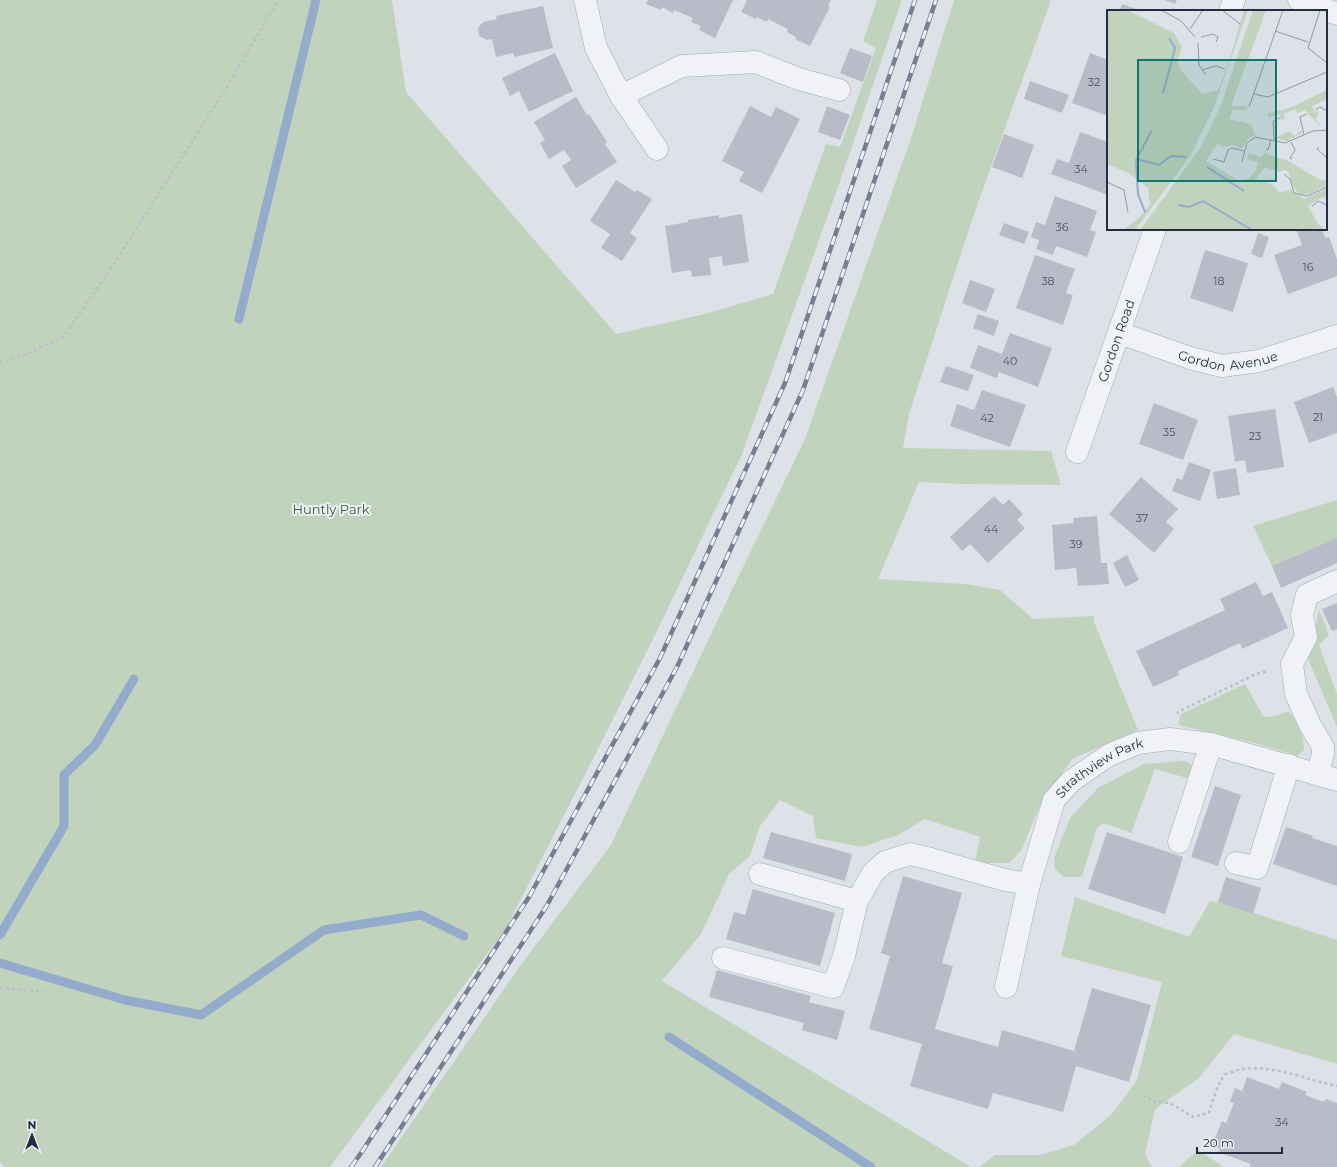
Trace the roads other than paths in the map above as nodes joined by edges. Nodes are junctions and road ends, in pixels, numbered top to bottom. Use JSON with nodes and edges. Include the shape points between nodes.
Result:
{"nodes":[{"id":1,"x":585,"y":0,"type":"edge"},
{"id":2,"x":1234,"y":0,"type":"edge"},
{"id":3,"x":1300,"y":0,"type":"edge"},
{"id":4,"x":1230,"y":10,"type":"edge"},
{"id":5,"x":1326,"y":10,"type":"edge"},
{"id":6,"x":1327,"y":10,"type":"edge"},
{"id":7,"x":1337,"y":14,"type":"edge"},
{"id":8,"x":839,"y":90,"type":"dead end"},
{"id":9,"x":621,"y":96,"type":"junction"},
{"id":10,"x":657,"y":149,"type":"dead end"},
{"id":11,"x":1155,"y":230,"type":"edge"},
{"id":12,"x":1120,"y":333,"type":"junction"},
{"id":13,"x":1337,"y":336,"type":"edge"},
{"id":14,"x":1077,"y":452,"type":"dead end"},
{"id":15,"x":1337,"y":581,"type":"edge"},
{"id":16,"x":1211,"y":744,"type":"junction"},
{"id":17,"x":1289,"y":765,"type":"junction"},
{"id":18,"x":1327,"y":777,"type":"edge"},
{"id":19,"x":1179,"y":842,"type":"dead end"},
{"id":20,"x":1236,"y":863,"type":"dead end"},
{"id":21,"x":760,"y":874,"type":"dead end"},
{"id":22,"x":1029,"y":884,"type":"junction"},
{"id":23,"x":857,"y":901,"type":"junction"},
{"id":24,"x":723,"y":958,"type":"dead end"},
{"id":25,"x":1006,"y":987,"type":"dead end"}],
"edges":[{"from":1,"to":9,"type":"street","via":[[596,48]]},
{"from":2,"to":4,"type":"street"},
{"from":3,"to":5,"type":"street"},
{"from":6,"to":7,"type":"street"},
{"from":8,"to":9,"type":"street","via":[[798,79],[756,62],[682,66]]},
{"from":9,"to":10,"type":"street"},
{"from":11,"to":12,"type":"street","name":"Gordon Road"},
{"from":12,"to":13,"type":"street","name":"Gordon Avenue","via":[[1190,358],[1222,366],[1259,361]]},
{"from":12,"to":14,"type":"street","name":"Gordon Road"},
{"from":15,"to":18,"type":"street","name":"Strathview Park","via":[[1307,595],[1302,615],[1306,637],[1292,664],[1296,694],[1323,747]]},
{"from":16,"to":17,"type":"street","name":"Strathview Park"},
{"from":16,"to":19,"type":"street"},
{"from":16,"to":22,"type":"street","name":"Strathview Park","via":[[1170,739],[1138,744],[1108,755],[1071,781],[1054,800]]},
{"from":17,"to":18,"type":"street","name":"Strathview Park"},
{"from":17,"to":20,"type":"street","via":[[1257,868]]},
{"from":21,"to":23,"type":"street"},
{"from":22,"to":23,"type":"street","via":[[910,854],[885,862],[873,873]]},
{"from":22,"to":25,"type":"street","name":"Strathview Park"},
{"from":23,"to":24,"type":"street","via":[[844,956],[833,987]]}]}
